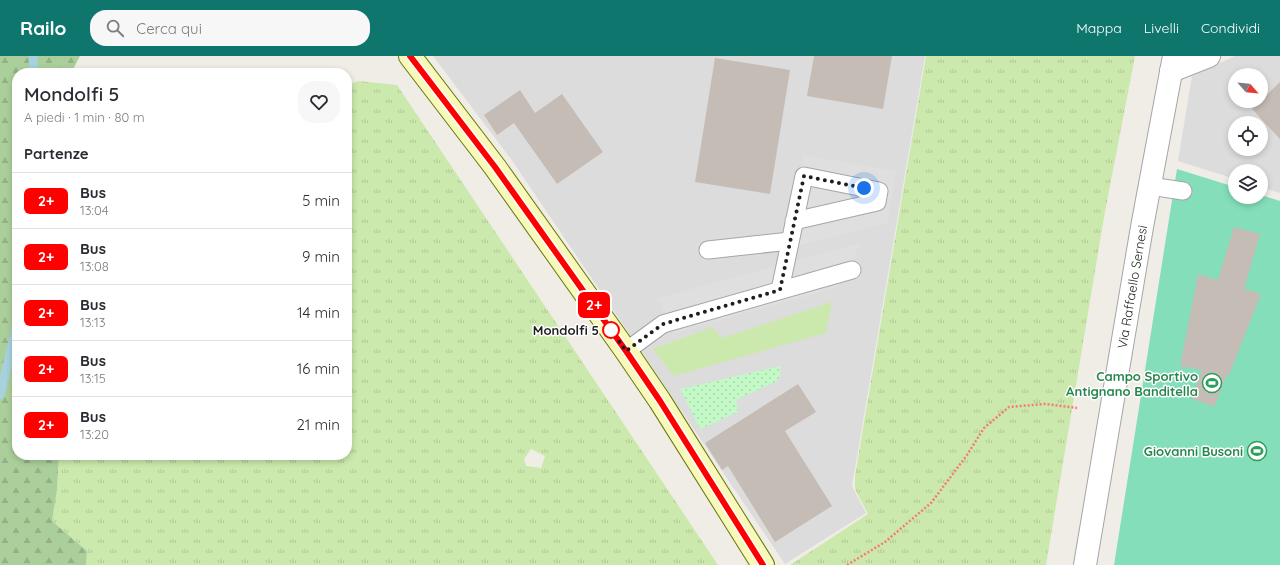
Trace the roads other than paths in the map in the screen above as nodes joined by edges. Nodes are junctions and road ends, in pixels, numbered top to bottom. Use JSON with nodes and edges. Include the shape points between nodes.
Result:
{"nodes":[{"id":1,"x":410,"y":56,"type":"edge"},
{"id":2,"x":1209,"y":56,"type":"edge"},
{"id":3,"x":1172,"y":64,"type":"edge"},
{"id":4,"x":1150,"y":186,"type":"junction"},
{"id":5,"x":1183,"y":191,"type":"dead end"},
{"id":6,"x":794,"y":221,"type":"junction"},
{"id":7,"x":790,"y":241,"type":"junction"},
{"id":8,"x":708,"y":250,"type":"dead end"},
{"id":9,"x":852,"y":270,"type":"dead end"},
{"id":10,"x":780,"y":290,"type":"junction"},
{"id":11,"x":626,"y":351,"type":"junction"},
{"id":12,"x":763,"y":565,"type":"edge"},
{"id":13,"x":1085,"y":565,"type":"edge"}],
"edges":[{"from":1,"to":11,"type":"main road","via":[[500,173]]},
{"from":2,"to":3,"type":"street"},
{"from":3,"to":4,"type":"street","name":"Via Raffaello Sernesi"},
{"from":4,"to":5,"type":"lane"},
{"from":4,"to":13,"type":"street","name":"Via Raffaello Sernesi"},
{"from":6,"to":6,"type":"lane","via":[[804,176],[879,191],[877,202]]},
{"from":6,"to":7,"type":"lane"},
{"from":7,"to":8,"type":"lane"},
{"from":7,"to":10,"type":"lane"},
{"from":9,"to":10,"type":"lane"},
{"from":10,"to":11,"type":"lane","via":[[663,324]]},
{"from":11,"to":12,"type":"main road"}]}
